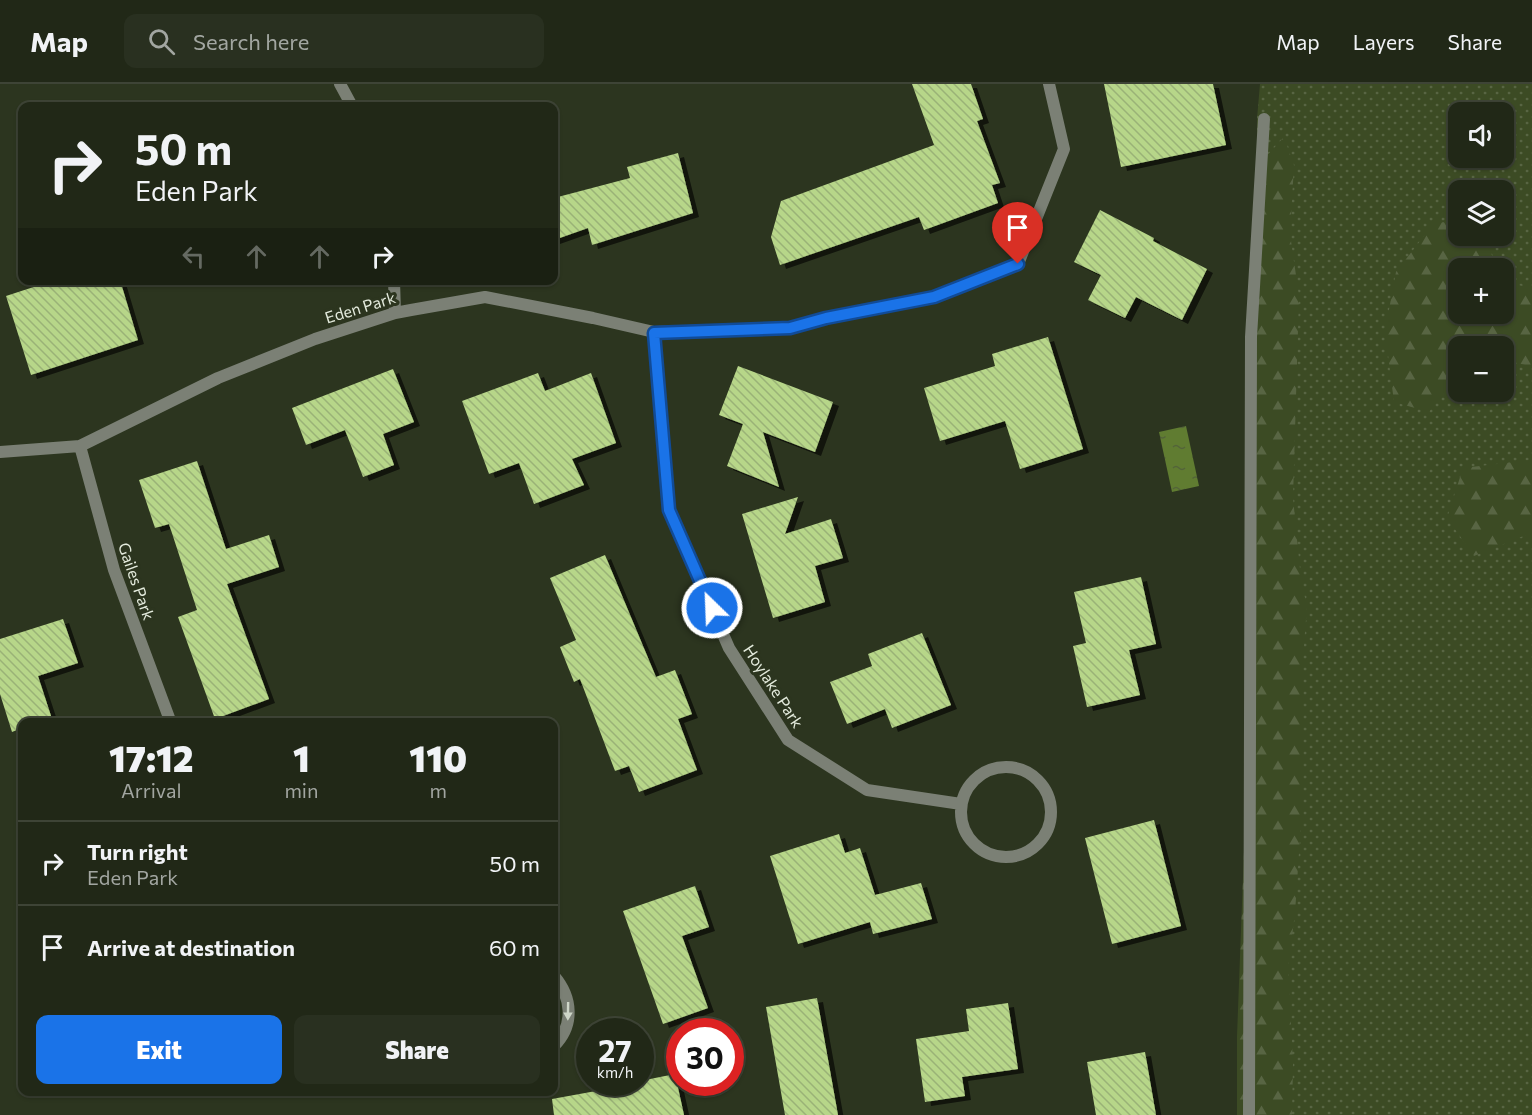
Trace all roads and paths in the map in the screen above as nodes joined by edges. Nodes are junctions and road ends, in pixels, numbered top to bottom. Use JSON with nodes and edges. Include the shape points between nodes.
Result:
{"nodes":[{"id":1,"x":340,"y":84,"type":"edge"},
{"id":2,"x":1049,"y":84,"type":"edge"},
{"id":3,"x":350,"y":102,"type":"edge"},
{"id":4,"x":1264,"y":119,"type":"dead end"},
{"id":5,"x":394,"y":285,"type":"edge"},
{"id":6,"x":395,"y":313,"type":"junction"},
{"id":7,"x":654,"y":333,"type":"junction"},
{"id":8,"x":80,"y":446,"type":"junction"},
{"id":9,"x":0,"y":452,"type":"edge"},
{"id":10,"x":169,"y":718,"type":"edge"},
{"id":11,"x":961,"y":804,"type":"junction"},
{"id":12,"x":558,"y":982,"type":"edge"},
{"id":13,"x":558,"y":1042,"type":"edge"},
{"id":14,"x":1250,"y":1115,"type":"edge"}],
"edges":[{"from":1,"to":3,"type":"street"},
{"from":2,"to":7,"type":"street","name":"Eden Park","via":[[1064,149],[1018,264],[934,297],[790,328]]},
{"from":4,"to":14,"type":"street","via":[[1251,337]]},
{"from":5,"to":6,"type":"street"},
{"from":6,"to":7,"type":"street","name":"Eden Park","via":[[486,297]]},
{"from":6,"to":8,"type":"street","name":"Eden Park","via":[[315,339],[218,378]]},
{"from":7,"to":11,"type":"street","name":"Hoylake Park","via":[[669,510],[729,648],[788,740],[867,790]]},
{"from":8,"to":9,"type":"street","name":"Eden Park"},
{"from":8,"to":10,"type":"street","name":"Gailes Park","via":[[114,570]]},
{"from":11,"to":11,"type":"street","via":[[975,778],[1003,766],[1032,774],[1043,785],[1052,814],[1049,828],[1036,846],[1016,856],[1002,857],[987,853],[966,834]]},
{"from":12,"to":13,"type":"street","one_way":true,"via":[[566,994],[569,1014]]}]}
